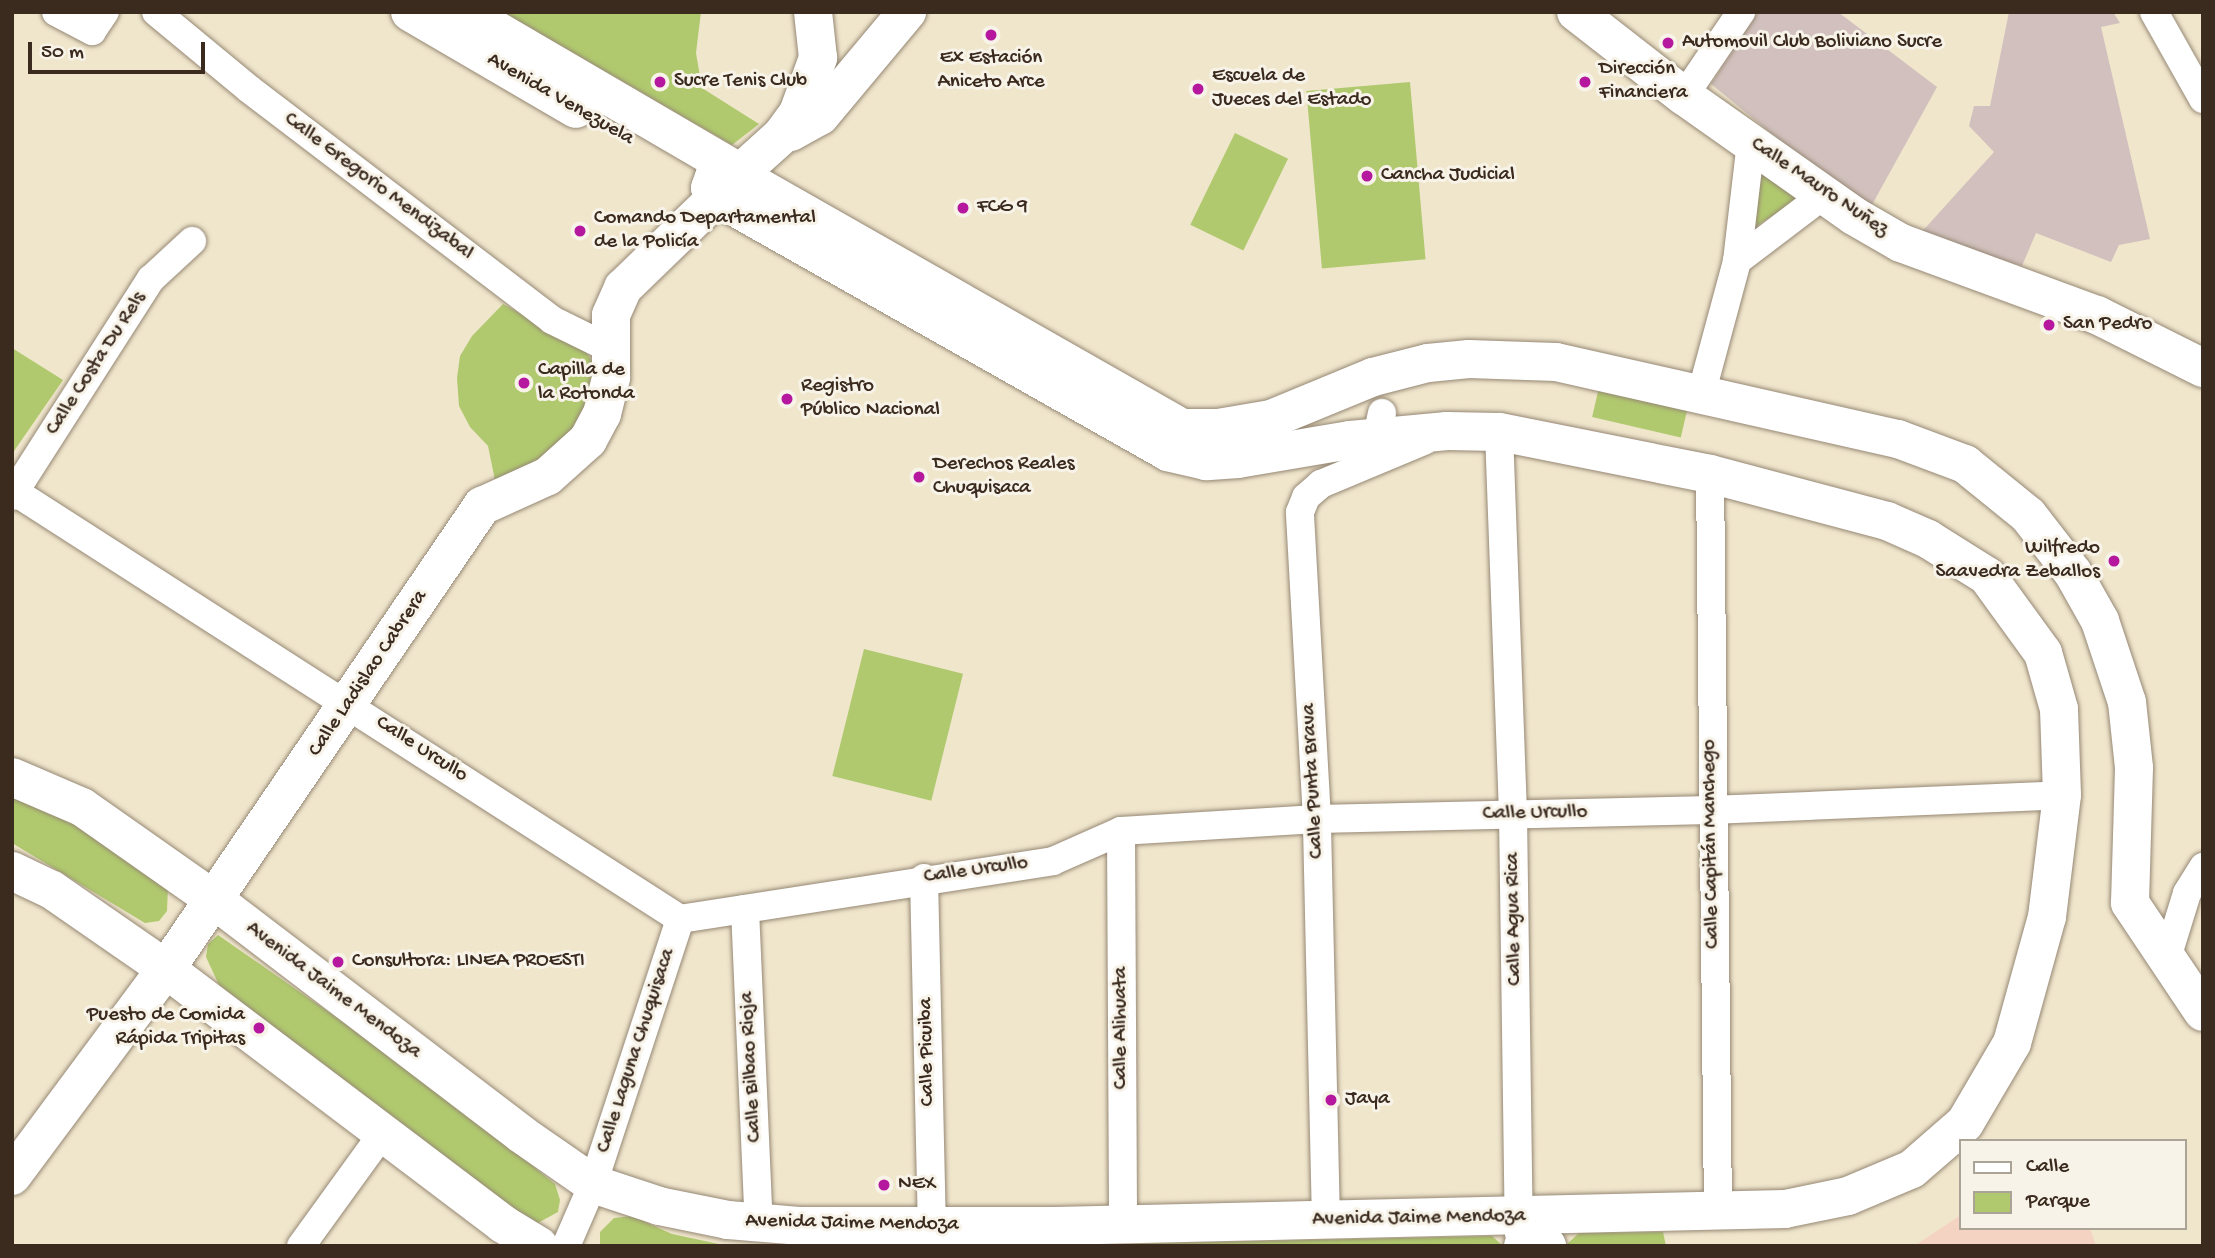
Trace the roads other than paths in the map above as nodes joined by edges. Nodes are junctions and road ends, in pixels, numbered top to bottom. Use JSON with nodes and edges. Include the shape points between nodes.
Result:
{"nodes":[{"id":1,"x":56,"y":12,"type":"edge"},
{"id":2,"x":156,"y":12,"type":"edge"},
{"id":3,"x":410,"y":12,"type":"edge"},
{"id":4,"x":465,"y":12,"type":"edge"},
{"id":5,"x":813,"y":12,"type":"edge"},
{"id":6,"x":907,"y":12,"type":"edge"},
{"id":7,"x":1576,"y":12,"type":"edge"},
{"id":8,"x":1741,"y":12,"type":"edge"},
{"id":9,"x":2154,"y":12,"type":"edge"},
{"id":10,"x":98,"y":22,"type":"edge"},
{"id":11,"x":1684,"y":96,"type":"junction"},
{"id":12,"x":2203,"y":99,"type":"edge"},
{"id":13,"x":782,"y":135,"type":"junction"},
{"id":14,"x":1751,"y":141,"type":"junction"},
{"id":15,"x":728,"y":186,"type":"junction"},
{"id":16,"x":1825,"y":194,"type":"junction"},
{"id":17,"x":192,"y":242,"type":"dead end"},
{"id":18,"x":1737,"y":261,"type":"junction"},
{"id":19,"x":609,"y":348,"type":"junction"},
{"id":20,"x":2203,"y":368,"type":"edge"},
{"id":21,"x":1394,"y":371,"type":"junction"},
{"id":22,"x":1702,"y":391,"type":"junction"},
{"id":23,"x":1307,"y":404,"type":"junction"},
{"id":24,"x":1154,"y":432,"type":"junction"},
{"id":25,"x":1499,"y":432,"type":"junction"},
{"id":26,"x":1366,"y":439,"type":"junction"},
{"id":27,"x":1710,"y":474,"type":"junction"},
{"id":28,"x":13,"y":492,"type":"edge"},
{"id":29,"x":350,"y":704,"type":"junction"},
{"id":30,"x":12,"y":777,"type":"edge"},
{"id":31,"x":2062,"y":795,"type":"junction"},
{"id":32,"x":1711,"y":810,"type":"junction"},
{"id":33,"x":1513,"y":814,"type":"junction"},
{"id":34,"x":1317,"y":819,"type":"junction"},
{"id":35,"x":1121,"y":831,"type":"junction"},
{"id":36,"x":2203,"y":867,"type":"edge"},
{"id":37,"x":12,"y":871,"type":"edge"},
{"id":38,"x":924,"y":878,"type":"junction"},
{"id":39,"x":213,"y":899,"type":"junction"},
{"id":40,"x":745,"y":909,"type":"junction"},
{"id":41,"x":680,"y":919,"type":"junction"},
{"id":42,"x":2166,"y":961,"type":"junction"},
{"id":43,"x":166,"y":969,"type":"junction"},
{"id":44,"x":2203,"y":1012,"type":"edge"},
{"id":45,"x":382,"y":1134,"type":"junction"},
{"id":46,"x":12,"y":1176,"type":"edge"},
{"id":47,"x":593,"y":1184,"type":"junction"},
{"id":48,"x":1718,"y":1214,"type":"junction"},
{"id":49,"x":1326,"y":1222,"type":"junction"},
{"id":50,"x":759,"y":1224,"type":"junction"},
{"id":51,"x":1123,"y":1224,"type":"junction"},
{"id":52,"x":1542,"y":1230,"type":"edge"},
{"id":53,"x":935,"y":1236,"type":"edge"},
{"id":54,"x":1049,"y":1239,"type":"edge"},
{"id":55,"x":300,"y":1246,"type":"edge"},
{"id":56,"x":539,"y":1246,"type":"edge"},
{"id":57,"x":566,"y":1246,"type":"edge"}],
"edges":[{"from":1,"to":10,"type":"street"},
{"from":2,"to":19,"type":"street","name":"Calle Gregorio Mendizabal","via":[[249,89],[552,320]]},
{"from":3,"to":15,"type":"main road","name":"Avenida Venezuela"},
{"from":4,"to":15,"type":"main road","name":"Avenida Venezuela"},
{"from":5,"to":13,"type":"main road","name":"Calle Ladislao Cabrera","via":[[818,58],[798,113]]},
{"from":6,"to":13,"type":"main road","name":"Calle Ladislao Cabrera","via":[[812,124]]},
{"from":7,"to":11,"type":"main road","name":"Calle Mauro Nuñez"},
{"from":8,"to":11,"type":"street"},
{"from":9,"to":12,"type":"street"},
{"from":11,"to":14,"type":"main road","name":"Calle Mauro Nuñez"},
{"from":13,"to":15,"type":"main road","name":"Calle Ladislao Cabrera"},
{"from":14,"to":16,"type":"main road","name":"Calle Mauro Nuñez"},
{"from":14,"to":18,"type":"street"},
{"from":15,"to":19,"type":"main road","name":"Calle Ladislao Cabrera","via":[[623,288],[611,315]]},
{"from":15,"to":24,"type":"main road"},
{"from":16,"to":18,"type":"street"},
{"from":16,"to":20,"type":"main road","name":"Calle Mauro Nuñez","via":[[1901,243],[2097,315]]},
{"from":17,"to":28,"type":"street","name":"Calle Costa Du Rels","via":[[151,279]]},
{"from":18,"to":22,"type":"street"},
{"from":19,"to":29,"type":"main road","name":"Calle Ladislao Cabrera","via":[[611,377],[603,414],[588,440],[548,476],[482,506]]},
{"from":21,"to":22,"type":"main road","via":[[1469,359],[1556,362]]},
{"from":21,"to":23,"type":"main road"},
{"from":21,"to":26,"type":"main road"},
{"from":22,"to":42,"type":"main road","via":[[1898,439],[1965,464],[2028,514],[2073,573],[2100,621],[2127,702],[2134,768],[2130,903]]},
{"from":23,"to":24,"type":"main road","via":[[1271,419]]},
{"from":23,"to":26,"type":"main road","via":[[1321,407],[1332,420]]},
{"from":24,"to":26,"type":"main road","name":"Avenida Jaime Mendoza","via":[[1206,461]]},
{"from":25,"to":26,"type":"main road","name":"Avenida Jaime Mendoza","via":[[1447,431]]},
{"from":25,"to":27,"type":"main road","name":"Avenida Jaime Mendoza"},
{"from":25,"to":33,"type":"street","name":"Calle Agua Rica"},
{"from":26,"to":34,"type":"street","name":"Calle Punta Brava","via":[[1306,497],[1300,512]]},
{"from":27,"to":31,"type":"main road","name":"Avenida Jaime Mendoza","via":[[1888,522],[1928,539],[1987,576],[2043,653],[2059,709]]},
{"from":27,"to":32,"type":"street","name":"Calle Capitán Manchego"},
{"from":28,"to":29,"type":"street","name":"Calle Urcullo"},
{"from":29,"to":39,"type":"main road","name":"Calle Ladislao Cabrera"},
{"from":29,"to":41,"type":"street","name":"Calle Urcullo"},
{"from":30,"to":39,"type":"main road","name":"Avenida Jaime Mendoza","via":[[82,807]]},
{"from":31,"to":32,"type":"street","name":"Calle Urcullo"},
{"from":31,"to":48,"type":"main road","name":"Avenida Jaime Mendoza","via":[[2047,917],[2012,1043],[1965,1123],[1912,1169],[1848,1196],[1785,1209]]},
{"from":32,"to":33,"type":"street","name":"Calle Urcullo"},
{"from":32,"to":48,"type":"street","name":"Calle Capitán Manchego"},
{"from":33,"to":34,"type":"street","name":"Calle Urcullo"},
{"from":33,"to":52,"type":"street","name":"Calle Agua Rica"},
{"from":34,"to":35,"type":"street","name":"Calle Urcullo"},
{"from":34,"to":49,"type":"street","name":"Calle Punta Brava"},
{"from":35,"to":38,"type":"street","name":"Calle Urcullo","via":[[1053,861]]},
{"from":35,"to":51,"type":"street","name":"Calle Alihuata"},
{"from":36,"to":42,"type":"street","via":[[2187,893]]},
{"from":37,"to":43,"type":"main road","via":[[52,890]]},
{"from":38,"to":40,"type":"street","name":"Calle Urcullo"},
{"from":38,"to":53,"type":"street","name":"Calle Picuiba"},
{"from":39,"to":43,"type":"main road","name":"Calle Ladislao Cabrera"},
{"from":39,"to":47,"type":"main road","name":"Avenida Jaime Mendoza","via":[[521,1135]]},
{"from":40,"to":41,"type":"street","name":"Calle Urcullo"},
{"from":40,"to":50,"type":"street","name":"Calle Bilbao Rioja"},
{"from":41,"to":47,"type":"street","name":"Calle Laguna Chuquisaca"},
{"from":42,"to":44,"type":"main road"},
{"from":43,"to":45,"type":"main road"},
{"from":43,"to":46,"type":"main road","name":"Calle Ladislao Cabrera"},
{"from":45,"to":55,"type":"street"},
{"from":45,"to":56,"type":"main road"},
{"from":47,"to":50,"type":"main road","name":"Avenida Jaime Mendoza","via":[[659,1206]]},
{"from":47,"to":57,"type":"street","name":"Calle Laguna Chuquisaca"},
{"from":48,"to":52,"type":"main road","name":"Avenida Jaime Mendoza"},
{"from":49,"to":51,"type":"main road","name":"Avenida Jaime Mendoza"},
{"from":49,"to":52,"type":"main road","name":"Avenida Jaime Mendoza"},
{"from":50,"to":53,"type":"main road","name":"Avenida Jaime Mendoza"},
{"from":51,"to":54,"type":"main road","name":"Avenida Jaime Mendoza"},
{"from":53,"to":54,"type":"main road","name":"Avenida Jaime Mendoza"}]}
